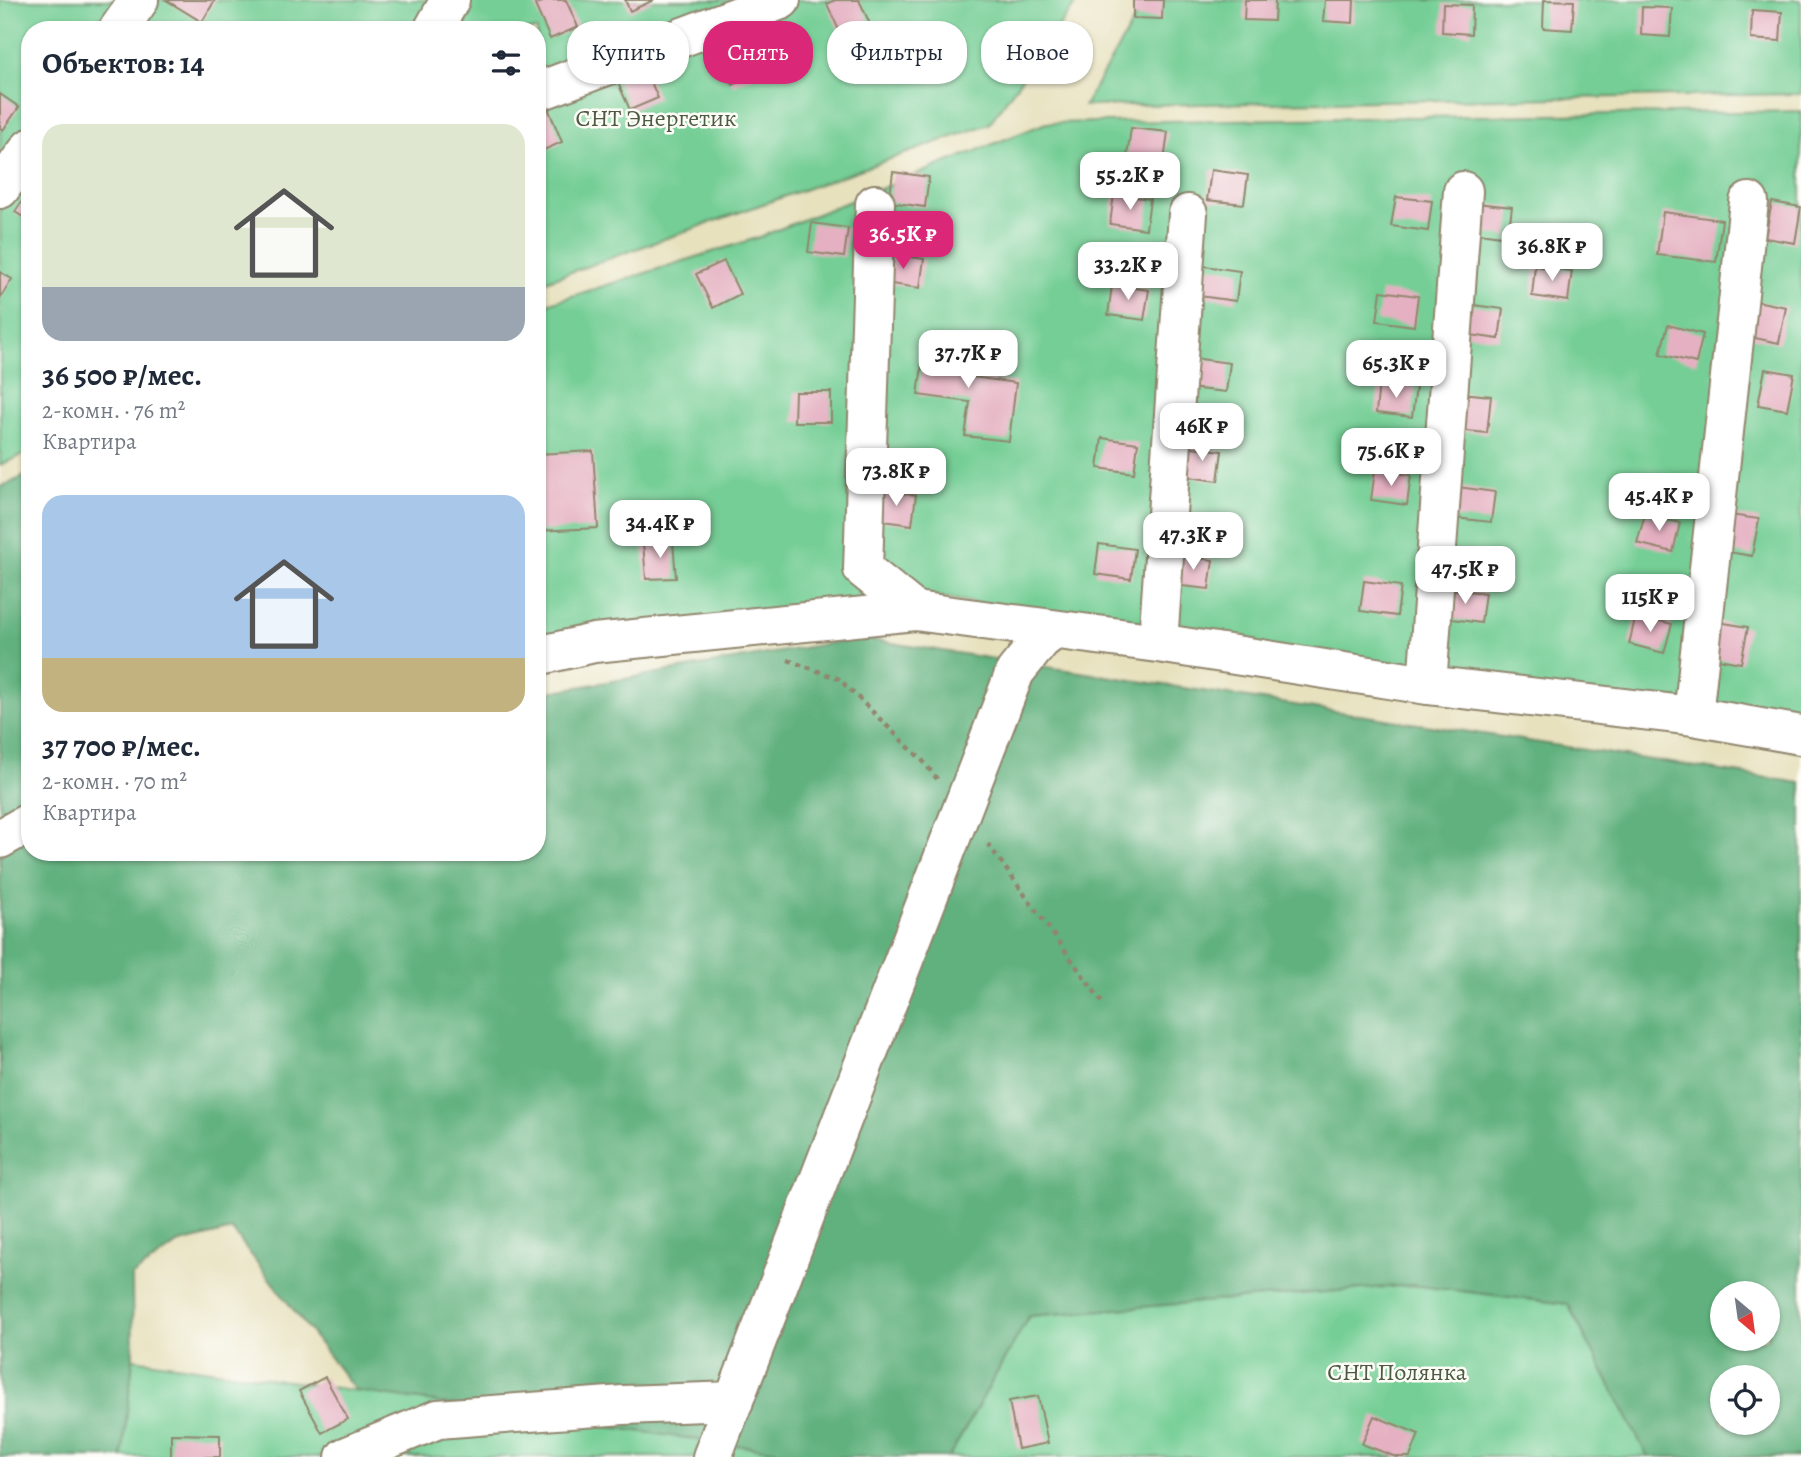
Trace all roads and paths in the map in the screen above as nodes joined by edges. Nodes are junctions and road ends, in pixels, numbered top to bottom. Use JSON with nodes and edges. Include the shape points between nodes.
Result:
{"nodes":[{"id":1,"x":139,"y":0,"type":"edge"},
{"id":2,"x":450,"y":0,"type":"edge"},
{"id":3,"x":780,"y":0,"type":"edge"},
{"id":4,"x":124,"y":21,"type":"edge"},
{"id":5,"x":438,"y":21,"type":"edge"},
{"id":6,"x":546,"y":89,"type":"edge"},
{"id":7,"x":21,"y":160,"type":"edge"},
{"id":8,"x":0,"y":189,"type":"edge"},
{"id":9,"x":1463,"y":191,"type":"dead end"},
{"id":10,"x":1749,"y":202,"type":"dead end"},
{"id":11,"x":875,"y":204,"type":"dead end"},
{"id":12,"x":1188,"y":214,"type":"dead end"},
{"id":13,"x":915,"y":611,"type":"junction"},
{"id":14,"x":1054,"y":630,"type":"junction"},
{"id":15,"x":1158,"y":643,"type":"junction"},
{"id":16,"x":546,"y":654,"type":"edge"},
{"id":17,"x":788,"y":660,"type":"dead end"},
{"id":18,"x":1427,"y":684,"type":"junction"},
{"id":19,"x":1693,"y":716,"type":"junction"},
{"id":20,"x":1801,"y":735,"type":"edge"},
{"id":21,"x":962,"y":808,"type":"junction"},
{"id":22,"x":21,"y":827,"type":"edge"},
{"id":23,"x":0,"y":839,"type":"edge"},
{"id":24,"x":1102,"y":1002,"type":"dead end"},
{"id":25,"x":734,"y":1401,"type":"junction"},
{"id":26,"x":345,"y":1457,"type":"edge"},
{"id":27,"x":712,"y":1457,"type":"edge"}],
"edges":[{"from":1,"to":4,"type":"street"},
{"from":2,"to":5,"type":"street"},
{"from":3,"to":6,"type":"street"},
{"from":7,"to":8,"type":"street"},
{"from":9,"to":18,"type":"street"},
{"from":10,"to":19,"type":"street"},
{"from":11,"to":13,"type":"street","via":[[863,569]]},
{"from":12,"to":15,"type":"street"},
{"from":13,"to":14,"type":"street"},
{"from":13,"to":16,"type":"street","via":[[594,643]]},
{"from":14,"to":15,"type":"street"},
{"from":14,"to":21,"type":"street","via":[[1015,671]]},
{"from":15,"to":18,"type":"street"},
{"from":17,"to":21,"type":"path","via":[[839,679],[923,762]]},
{"from":18,"to":19,"type":"street"},
{"from":19,"to":20,"type":"street"},
{"from":21,"to":24,"type":"path"},
{"from":21,"to":25,"type":"street"},
{"from":22,"to":23,"type":"street"},
{"from":25,"to":26,"type":"street","via":[[438,1419]]},
{"from":25,"to":27,"type":"street"}]}
